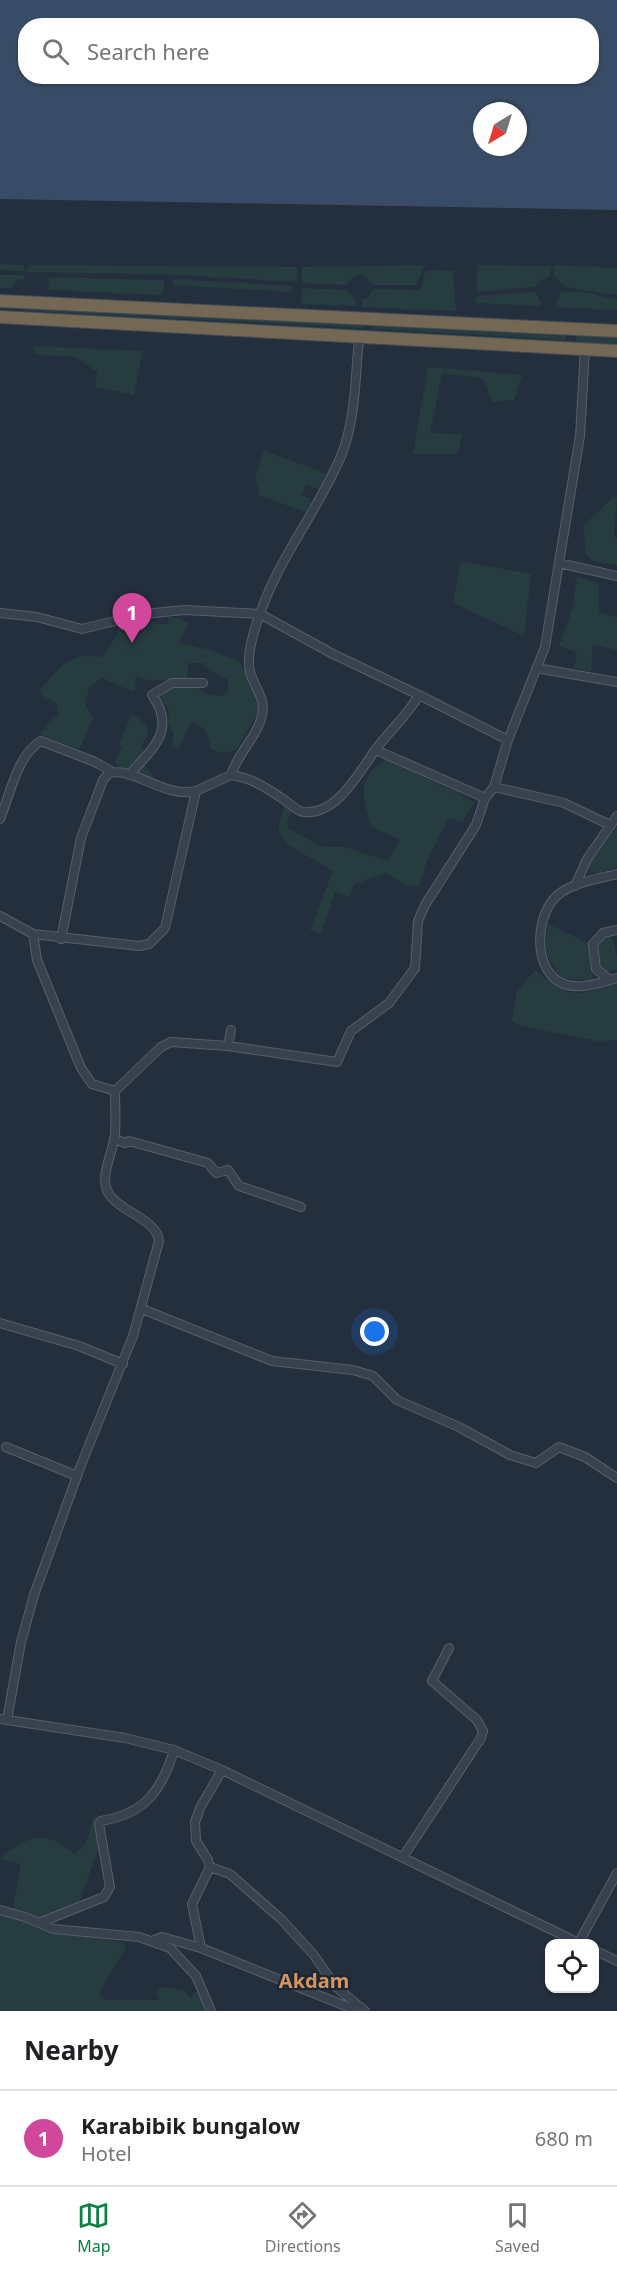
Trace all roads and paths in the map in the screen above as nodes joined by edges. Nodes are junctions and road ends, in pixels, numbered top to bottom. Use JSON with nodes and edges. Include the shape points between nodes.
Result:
{"nodes":[{"id":1,"x":0,"y":301,"type":"edge"},
{"id":2,"x":0,"y":317,"type":"edge"},
{"id":3,"x":617,"y":331,"type":"edge"},
{"id":4,"x":359,"y":339,"type":"junction"},
{"id":5,"x":585,"y":350,"type":"junction"},
{"id":6,"x":617,"y":351,"type":"edge"},
{"id":7,"x":559,"y":563,"type":"junction"},
{"id":8,"x":617,"y":576,"type":"edge"},
{"id":9,"x":0,"y":613,"type":"edge"},
{"id":10,"x":260,"y":614,"type":"junction"},
{"id":11,"x":536,"y":668,"type":"junction"},
{"id":12,"x":617,"y":682,"type":"edge"},
{"id":13,"x":203,"y":683,"type":"dead end"},
{"id":14,"x":419,"y":695,"type":"junction"},
{"id":15,"x":508,"y":740,"type":"junction"},
{"id":16,"x":376,"y":750,"type":"junction"},
{"id":17,"x":113,"y":772,"type":"junction"},
{"id":18,"x":129,"y":775,"type":"junction"},
{"id":19,"x":231,"y":775,"type":"junction"},
{"id":20,"x":494,"y":787,"type":"junction"},
{"id":21,"x":196,"y":791,"type":"junction"},
{"id":22,"x":485,"y":798,"type":"junction"},
{"id":23,"x":617,"y":816,"type":"edge"},
{"id":24,"x":0,"y":819,"type":"edge"},
{"id":25,"x":610,"y":825,"type":"junction"},
{"id":26,"x":617,"y":874,"type":"edge"},
{"id":27,"x":575,"y":886,"type":"junction"},
{"id":28,"x":0,"y":916,"type":"edge"},
{"id":29,"x":617,"y":930,"type":"edge"},
{"id":30,"x":33,"y":934,"type":"junction"},
{"id":31,"x":61,"y":939,"type":"junction"},
{"id":32,"x":613,"y":979,"type":"edge"},
{"id":33,"x":231,"y":1030,"type":"dead end"},
{"id":34,"x":228,"y":1046,"type":"junction"},
{"id":35,"x":115,"y":1091,"type":"junction"},
{"id":36,"x":114,"y":1139,"type":"junction"},
{"id":37,"x":301,"y":1207,"type":"dead end"},
{"id":38,"x":142,"y":1309,"type":"junction"},
{"id":39,"x":0,"y":1323,"type":"edge"},
{"id":40,"x":123,"y":1364,"type":"junction"},
{"id":41,"x":6,"y":1447,"type":"dead end"},
{"id":42,"x":77,"y":1476,"type":"junction"},
{"id":43,"x":617,"y":1478,"type":"edge"},
{"id":44,"x":449,"y":1648,"type":"dead end"},
{"id":45,"x":4,"y":1720,"type":"edge"},
{"id":46,"x":174,"y":1750,"type":"junction"},
{"id":47,"x":222,"y":1770,"type":"junction"},
{"id":48,"x":403,"y":1857,"type":"junction"},
{"id":49,"x":210,"y":1866,"type":"junction"},
{"id":50,"x":617,"y":1873,"type":"edge"},
{"id":51,"x":0,"y":1910,"type":"edge"},
{"id":52,"x":39,"y":1923,"type":"junction"},
{"id":53,"x":572,"y":1939,"type":"edge"},
{"id":54,"x":582,"y":1939,"type":"edge"},
{"id":55,"x":152,"y":1941,"type":"junction"},
{"id":56,"x":201,"y":1948,"type":"junction"},
{"id":57,"x":599,"y":1952,"type":"edge"},
{"id":58,"x":617,"y":1961,"type":"edge"},
{"id":59,"x":212,"y":2011,"type":"edge"},
{"id":60,"x":358,"y":2011,"type":"edge"},
{"id":61,"x":365,"y":2011,"type":"edge"}],
"edges":[{"from":1,"to":3,"type":"highway"},
{"from":2,"to":4,"type":"highway"},
{"from":4,"to":5,"type":"highway"},
{"from":4,"to":10,"type":"street","via":[[350,430],[341,455],[284,560]]},
{"from":5,"to":6,"type":"highway"},
{"from":5,"to":7,"type":"street","via":[[580,436]]},
{"from":7,"to":8,"type":"street"},
{"from":7,"to":11,"type":"street","via":[[545,647]]},
{"from":9,"to":10,"type":"street","via":[[82,629],[132,616],[184,610]]},
{"from":10,"to":14,"type":"street"},
{"from":10,"to":19,"type":"street","via":[[249,659],[250,672],[262,699],[262,717]]},
{"from":11,"to":12,"type":"street"},
{"from":11,"to":15,"type":"street"},
{"from":13,"to":18,"type":"street","via":[[172,683],[152,695],[165,721],[162,735]]},
{"from":14,"to":15,"type":"street"},
{"from":14,"to":16,"type":"street"},
{"from":15,"to":20,"type":"street"},
{"from":16,"to":19,"type":"street","via":[[334,802],[319,811],[301,812],[246,777]]},
{"from":16,"to":22,"type":"street"},
{"from":17,"to":18,"type":"street"},
{"from":17,"to":24,"type":"street","via":[[41,741],[22,763]]},
{"from":17,"to":31,"type":"street","via":[[103,780],[81,838]]},
{"from":18,"to":21,"type":"street","via":[[177,793]]},
{"from":19,"to":21,"type":"street"},
{"from":20,"to":22,"type":"street"},
{"from":20,"to":25,"type":"street","via":[[564,803]]},
{"from":21,"to":31,"type":"street","via":[[165,928],[158,938],[139,946]]},
{"from":22,"to":34,"type":"street","via":[[476,825],[424,905],[418,921],[415,968],[389,1003],[351,1031],[337,1062]]},
{"from":23,"to":25,"type":"street"},
{"from":25,"to":27,"type":"street","via":[[587,859]]},
{"from":26,"to":27,"type":"street"},
{"from":27,"to":32,"type":"street","via":[[553,899],[541,926],[539,943],[548,968],[558,981],[572,986]]},
{"from":28,"to":30,"type":"street"},
{"from":29,"to":32,"type":"street","via":[[603,933],[593,944],[597,969]]},
{"from":30,"to":31,"type":"street"},
{"from":30,"to":35,"type":"street","via":[[37,960],[81,1068],[92,1084]]},
{"from":33,"to":34,"type":"street"},
{"from":34,"to":35,"type":"street","via":[[171,1042]]},
{"from":35,"to":36,"type":"street"},
{"from":36,"to":37,"type":"street","via":[[208,1163],[216,1173],[228,1170],[239,1186]]},
{"from":36,"to":38,"type":"street","via":[[106,1173],[109,1193],[158,1235]]},
{"from":38,"to":40,"type":"street"},
{"from":38,"to":43,"type":"street","via":[[272,1361],[373,1376],[397,1400],[510,1455],[536,1463],[559,1447],[585,1457]]},
{"from":39,"to":40,"type":"street","via":[[79,1346]]},
{"from":40,"to":42,"type":"street"},
{"from":41,"to":42,"type":"street"},
{"from":42,"to":45,"type":"street","via":[[34,1595]]},
{"from":44,"to":48,"type":"street","via":[[432,1681],[477,1720],[483,1731]]},
{"from":45,"to":46,"type":"street","via":[[125,1738]]},
{"from":46,"to":47,"type":"street"},
{"from":46,"to":52,"type":"street","via":[[158,1789],[144,1804],[123,1817],[99,1824],[110,1887],[104,1897]]},
{"from":47,"to":48,"type":"street"},
{"from":47,"to":49,"type":"street","via":[[195,1822],[196,1841]]},
{"from":48,"to":53,"type":"street"},
{"from":49,"to":56,"type":"street","via":[[192,1904]]},
{"from":49,"to":61,"type":"street","via":[[230,1874],[282,1920],[336,1987]]},
{"from":50,"to":54,"type":"street"},
{"from":51,"to":52,"type":"street"},
{"from":52,"to":55,"type":"street","via":[[53,1929]]},
{"from":55,"to":56,"type":"street","via":[[162,1937]]},
{"from":55,"to":59,"type":"street","via":[[170,1948],[196,1976]]},
{"from":56,"to":60,"type":"street"},
{"from":57,"to":58,"type":"street"}]}
